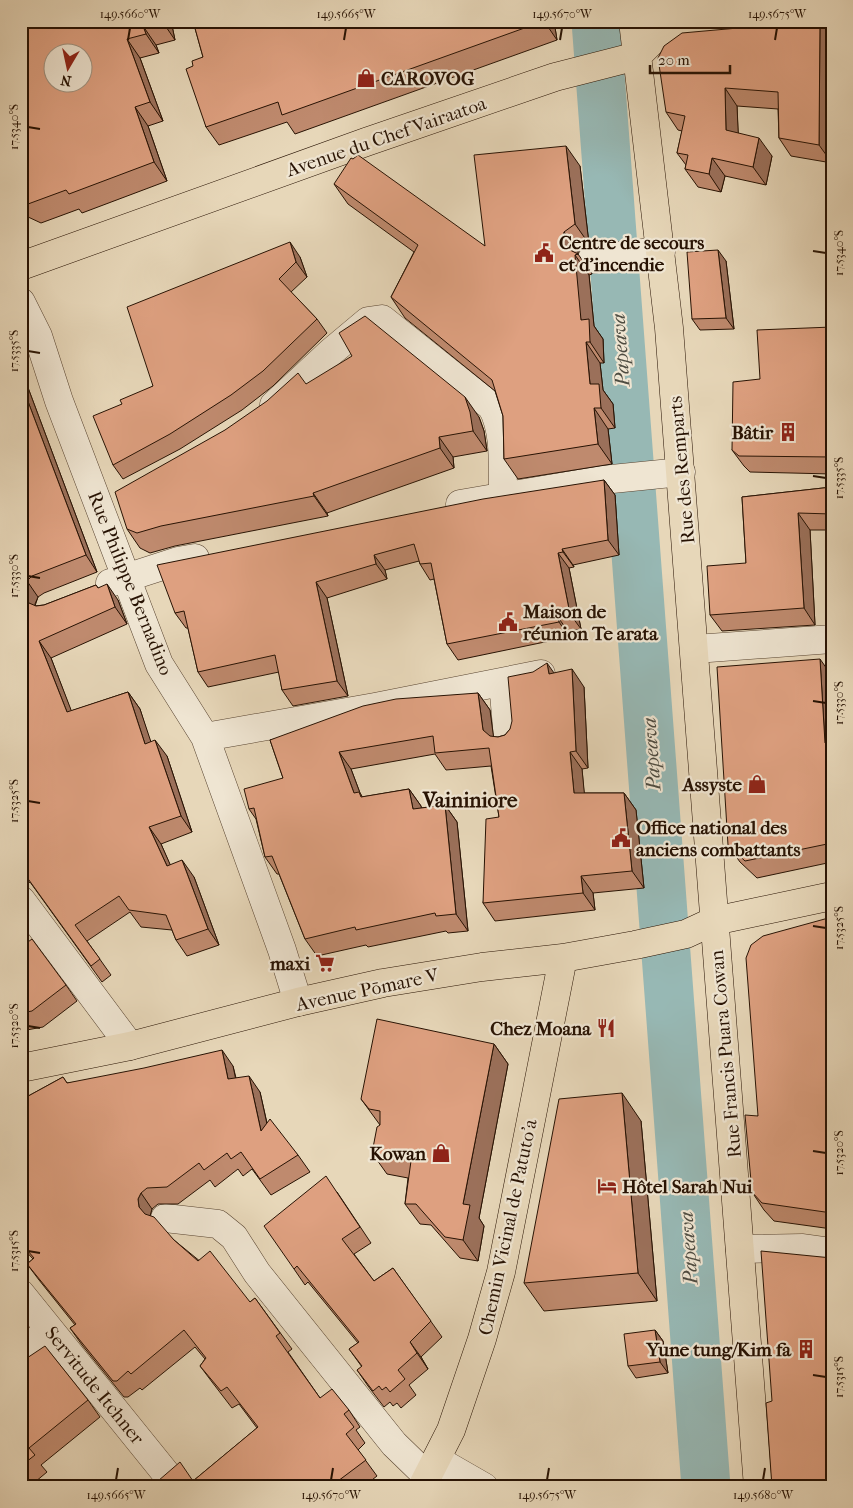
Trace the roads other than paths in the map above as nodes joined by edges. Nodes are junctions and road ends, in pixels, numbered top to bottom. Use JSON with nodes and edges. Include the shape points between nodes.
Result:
{"nodes":[{"id":1,"x":634,"y":21,"type":"edge"},
{"id":2,"x":750,"y":21,"type":"edge"},
{"id":3,"x":629,"y":58,"type":"junction"},
{"id":4,"x":660,"y":251,"type":"junction"},
{"id":5,"x":592,"y":259,"type":"dead end"},
{"id":6,"x":21,"y":266,"type":"edge"},
{"id":7,"x":21,"y":302,"type":"edge"},
{"id":8,"x":251,"y":422,"type":"edge"},
{"id":9,"x":681,"y":472,"type":"junction"},
{"id":10,"x":126,"y":496,"type":"edge"},
{"id":11,"x":503,"y":496,"type":"junction"},
{"id":12,"x":101,"y":508,"type":"junction"},
{"id":13,"x":431,"y":510,"type":"edge"},
{"id":14,"x":223,"y":553,"type":"edge"},
{"id":15,"x":126,"y":577,"type":"junction"},
{"id":16,"x":84,"y":594,"type":"edge"},
{"id":17,"x":832,"y":639,"type":"edge"},
{"id":18,"x":695,"y":649,"type":"junction"},
{"id":19,"x":541,"y":674,"type":"edge"},
{"id":20,"x":503,"y":682,"type":"junction"},
{"id":21,"x":205,"y":737,"type":"junction"},
{"id":22,"x":508,"y":739,"type":"edge"},
{"id":23,"x":832,"y":896,"type":"edge"},
{"id":24,"x":21,"y":900,"type":"edge"},
{"id":25,"x":714,"y":921,"type":"junction"},
{"id":26,"x":564,"y":958,"type":"junction"},
{"id":27,"x":298,"y":1002,"type":"junction"},
{"id":28,"x":130,"y":1046,"type":"junction"},
{"id":29,"x":21,"y":1068,"type":"edge"},
{"id":30,"x":165,"y":1218,"type":"dead end"},
{"id":31,"x":740,"y":1249,"type":"junction"},
{"id":32,"x":832,"y":1252,"type":"edge"},
{"id":33,"x":21,"y":1294,"type":"edge"},
{"id":34,"x":50,"y":1330,"type":"junction"},
{"id":35,"x":21,"y":1352,"type":"edge"},
{"id":36,"x":428,"y":1474,"type":"edge"},
{"id":37,"x":168,"y":1476,"type":"edge"},
{"id":38,"x":484,"y":1487,"type":"edge"},
{"id":39,"x":758,"y":1487,"type":"edge"}],
"edges":[{"from":1,"to":3,"type":"main road","name":"Rue des Remparts"},
{"from":2,"to":3,"type":"main road","name":"Avenue du Chef Vairaatoa","via":[[673,27]]},
{"from":3,"to":4,"type":"main road","name":"Rue des Remparts"},
{"from":3,"to":6,"type":"main road","name":"Avenue du Chef Vairaatoa","via":[[555,77]]},
{"from":4,"to":5,"type":"street"},
{"from":4,"to":9,"type":"main road","name":"Rue des Remparts"},
{"from":7,"to":12,"type":"street","name":"Rue Philippe Bernadino","via":[[38,336],[59,401]]},
{"from":8,"to":11,"type":"street","via":[[368,321],[382,319],[492,407],[501,434]]},
{"from":9,"to":11,"type":"street","via":[[602,480]]},
{"from":9,"to":18,"type":"main road","name":"Rue des Remparts"},
{"from":10,"to":12,"type":"street"},
{"from":11,"to":13,"type":"street"},
{"from":12,"to":15,"type":"street","name":"Rue Philippe Bernadino"},
{"from":14,"to":15,"type":"street"},
{"from":15,"to":16,"type":"street"},
{"from":15,"to":21,"type":"street","name":"Rue Philippe Bernadino","via":[[159,664]]},
{"from":17,"to":18,"type":"street"},
{"from":18,"to":25,"type":"main road","name":"Rue des Remparts"},
{"from":19,"to":20,"type":"street"},
{"from":20,"to":21,"type":"street"},
{"from":20,"to":22,"type":"street"},
{"from":21,"to":27,"type":"street","name":"Rue Philippe Bernadino"},
{"from":23,"to":25,"type":"main road","name":"Avenue Pōmare V"},
{"from":24,"to":28,"type":"street"},
{"from":25,"to":26,"type":"main road","name":"Avenue Pōmare V","via":[[686,934]]},
{"from":25,"to":31,"type":"main road","name":"Rue Francis Puara Cowan"},
{"from":26,"to":27,"type":"main road","name":"Avenue Pōmare V","via":[[401,980]]},
{"from":26,"to":36,"type":"main road","name":"Chemin Vicinal de Patuto'a","via":[[501,1272],[451,1430]]},
{"from":27,"to":28,"type":"main road","name":"Avenue Pōmare V"},
{"from":28,"to":29,"type":"main road","name":"Avenue Pōmare V"},
{"from":30,"to":36,"type":"street","via":[[218,1224],[234,1237],[257,1273],[394,1444]]},
{"from":31,"to":32,"type":"street","via":[[803,1248]]},
{"from":31,"to":39,"type":"main road","name":"Rue Francis Puara Cowan"},
{"from":33,"to":34,"type":"street","name":"Servitude Itchner"},
{"from":34,"to":35,"type":"street"},
{"from":34,"to":37,"type":"street","name":"Servitude Itchner"},
{"from":36,"to":38,"type":"street"}]}
